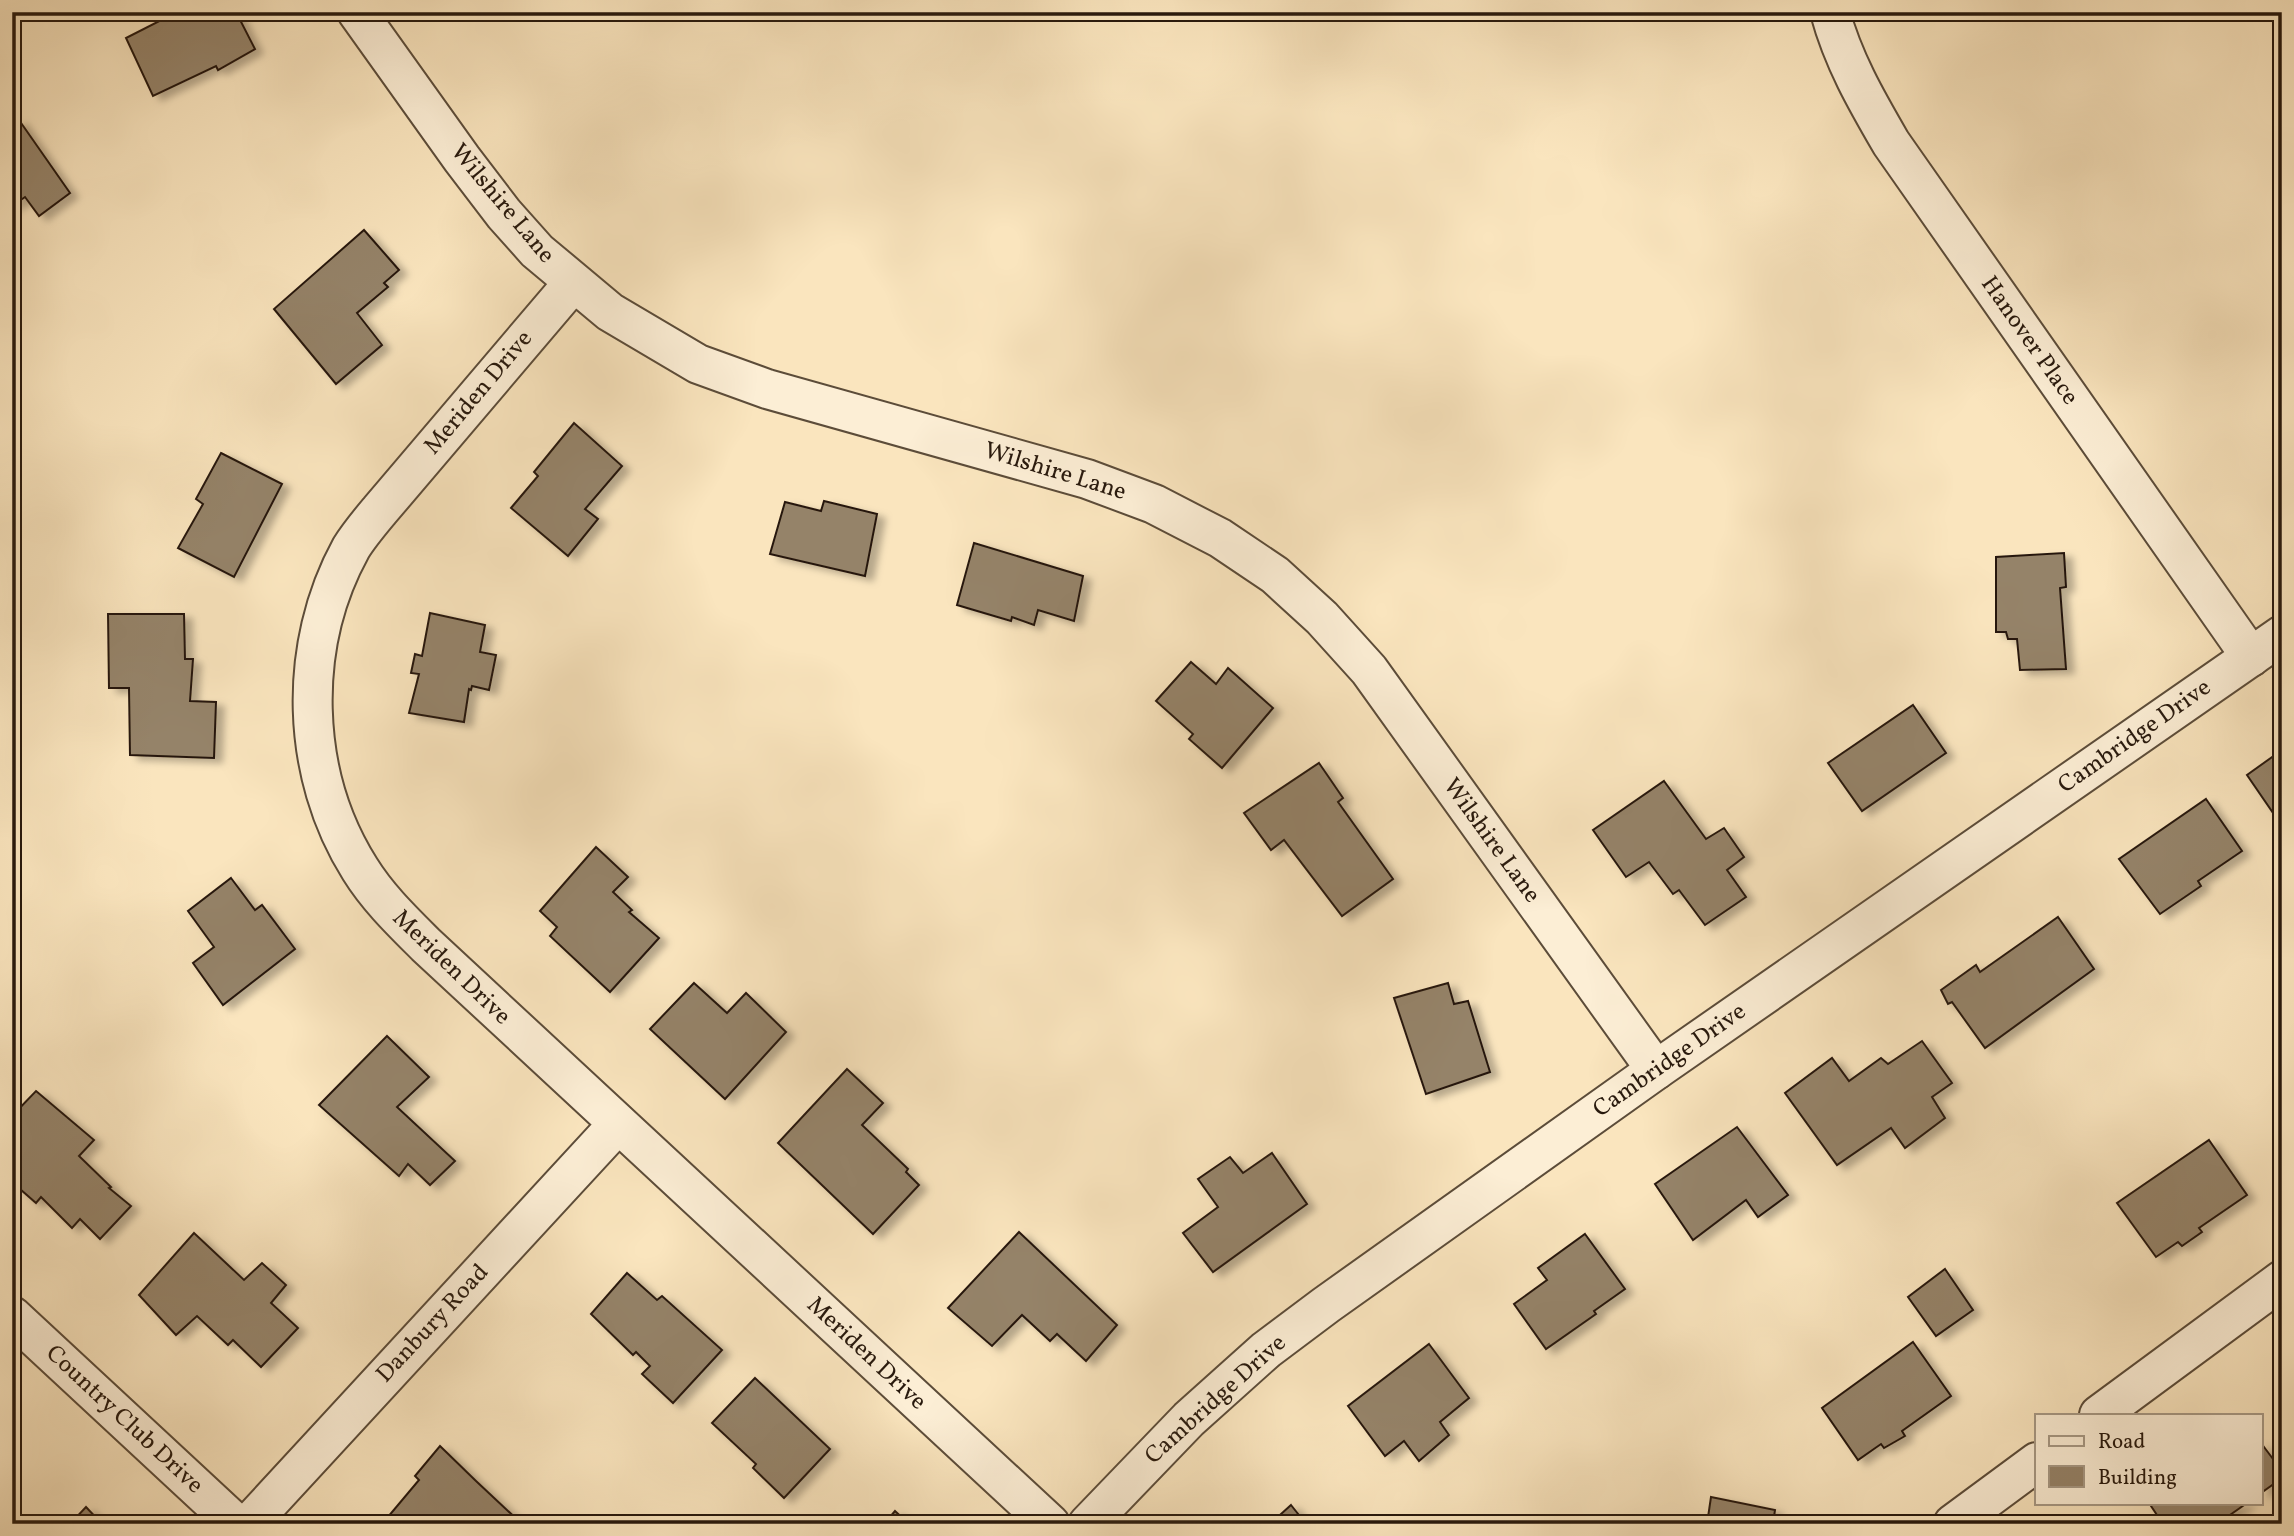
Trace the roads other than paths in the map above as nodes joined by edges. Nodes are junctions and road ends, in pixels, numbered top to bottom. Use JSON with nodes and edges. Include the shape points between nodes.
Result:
{"nodes":[{"id":1,"x":357,"y":12,"type":"edge"},
{"id":2,"x":1830,"y":12,"type":"edge"},
{"id":3,"x":573,"y":283,"type":"junction"},
{"id":4,"x":2282,"y":635,"type":"edge"},
{"id":5,"x":2251,"y":657,"type":"junction"},
{"id":6,"x":1656,"y":1070,"type":"junction"},
{"id":7,"x":618,"y":1124,"type":"junction"},
{"id":8,"x":2282,"y":1280,"type":"edge"},
{"id":9,"x":12,"y":1316,"type":"edge"},
{"id":10,"x":2100,"y":1414,"type":"edge"},
{"id":11,"x":2035,"y":1463,"type":"edge"},
{"id":12,"x":236,"y":1524,"type":"edge"},
{"id":13,"x":248,"y":1524,"type":"edge"},
{"id":14,"x":1050,"y":1524,"type":"edge"},
{"id":15,"x":1088,"y":1524,"type":"edge"},
{"id":16,"x":1953,"y":1524,"type":"edge"}],
"edges":[{"from":1,"to":3,"type":"street","name":"Wilshire Lane","via":[[504,214]]},
{"from":2,"to":5,"type":"street","name":"Hanover Place","via":[[1845,58],[1891,142]]},
{"from":3,"to":6,"type":"street","name":"Wilshire Lane","via":[[610,313],[698,364],[767,389],[1087,479],[1166,510],[1220,538],[1275,575],[1322,618],[1368,670]]},
{"from":3,"to":7,"type":"street","name":"Meriden Drive","via":[[352,547],[323,622],[314,672],[312,723],[320,777],[335,821],[359,868],[389,908]]},
{"from":4,"to":5,"type":"street","name":"Cambridge Drive"},
{"from":5,"to":6,"type":"street","name":"Cambridge Drive"},
{"from":6,"to":15,"type":"street","name":"Cambridge Drive","via":[[1266,1350],[1189,1419]]},
{"from":7,"to":13,"type":"street","name":"Danbury Road"},
{"from":7,"to":14,"type":"street","name":"Meriden Drive"},
{"from":8,"to":10,"type":"street"},
{"from":9,"to":12,"type":"street","name":"Country Club Drive"},
{"from":11,"to":16,"type":"street"}]}
